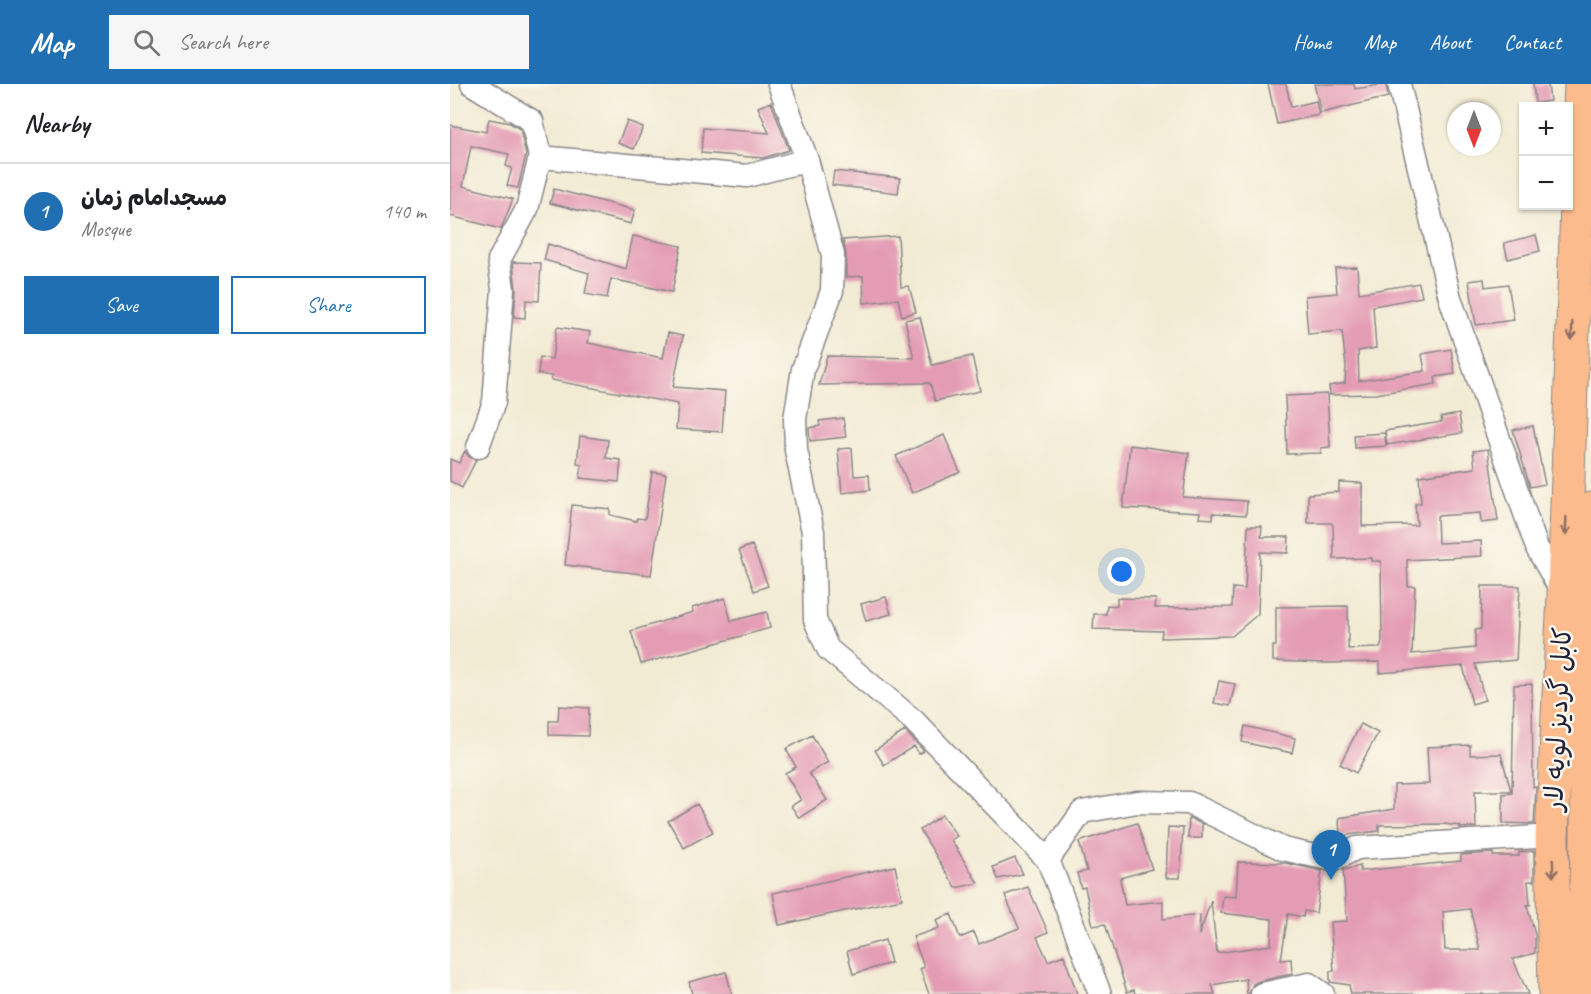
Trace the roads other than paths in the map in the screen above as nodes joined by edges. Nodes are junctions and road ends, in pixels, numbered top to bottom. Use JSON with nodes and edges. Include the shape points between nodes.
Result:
{"nodes":[{"id":1,"x":472,"y":84,"type":"edge"},
{"id":2,"x":779,"y":84,"type":"edge"},
{"id":3,"x":1399,"y":84,"type":"edge"},
{"id":4,"x":1581,"y":84,"type":"edge"},
{"id":5,"x":540,"y":157,"type":"junction"},
{"id":6,"x":807,"y":160,"type":"junction"},
{"id":7,"x":478,"y":447,"type":"dead end"},
{"id":8,"x":1591,"y":509,"type":"edge"},
{"id":9,"x":1564,"y":596,"type":"junction"},
{"id":10,"x":1552,"y":836,"type":"junction"},
{"id":11,"x":1048,"y":860,"type":"junction"},
{"id":12,"x":1100,"y":994,"type":"edge"},
{"id":13,"x":1262,"y":994,"type":"edge"},
{"id":14,"x":1323,"y":994,"type":"edge"},
{"id":15,"x":1555,"y":994,"type":"edge"},
{"id":16,"x":1585,"y":994,"type":"edge"}],
"edges":[{"from":1,"to":5,"type":"street","via":[[532,122]]},
{"from":2,"to":6,"type":"street"},
{"from":3,"to":9,"type":"street","via":[[1450,298],[1537,548]]},
{"from":4,"to":9,"type":"highway","name":"کابل گردیز لویه لار","one_way":true},
{"from":5,"to":6,"type":"street","via":[[747,176]]},
{"from":5,"to":7,"type":"street","via":[[527,208],[499,260],[503,289],[494,402]]},
{"from":6,"to":11,"type":"street","via":[[833,255],[832,291],[803,369],[795,419],[796,450],[813,532],[815,620],[828,649],[913,720]]},
{"from":8,"to":16,"type":"highway","name":"کابل گردیز لویه لار"},
{"from":9,"to":10,"type":"highway","name":"کابل گردیز لویه لار"},
{"from":10,"to":11,"type":"street","via":[[1357,848],[1333,860],[1283,849],[1189,803],[1137,802],[1082,812]]},
{"from":10,"to":15,"type":"highway","name":"کابل گردیز لویه لار","one_way":true},
{"from":11,"to":12,"type":"street"},
{"from":13,"to":14,"type":"street","via":[[1308,984]]}]}
